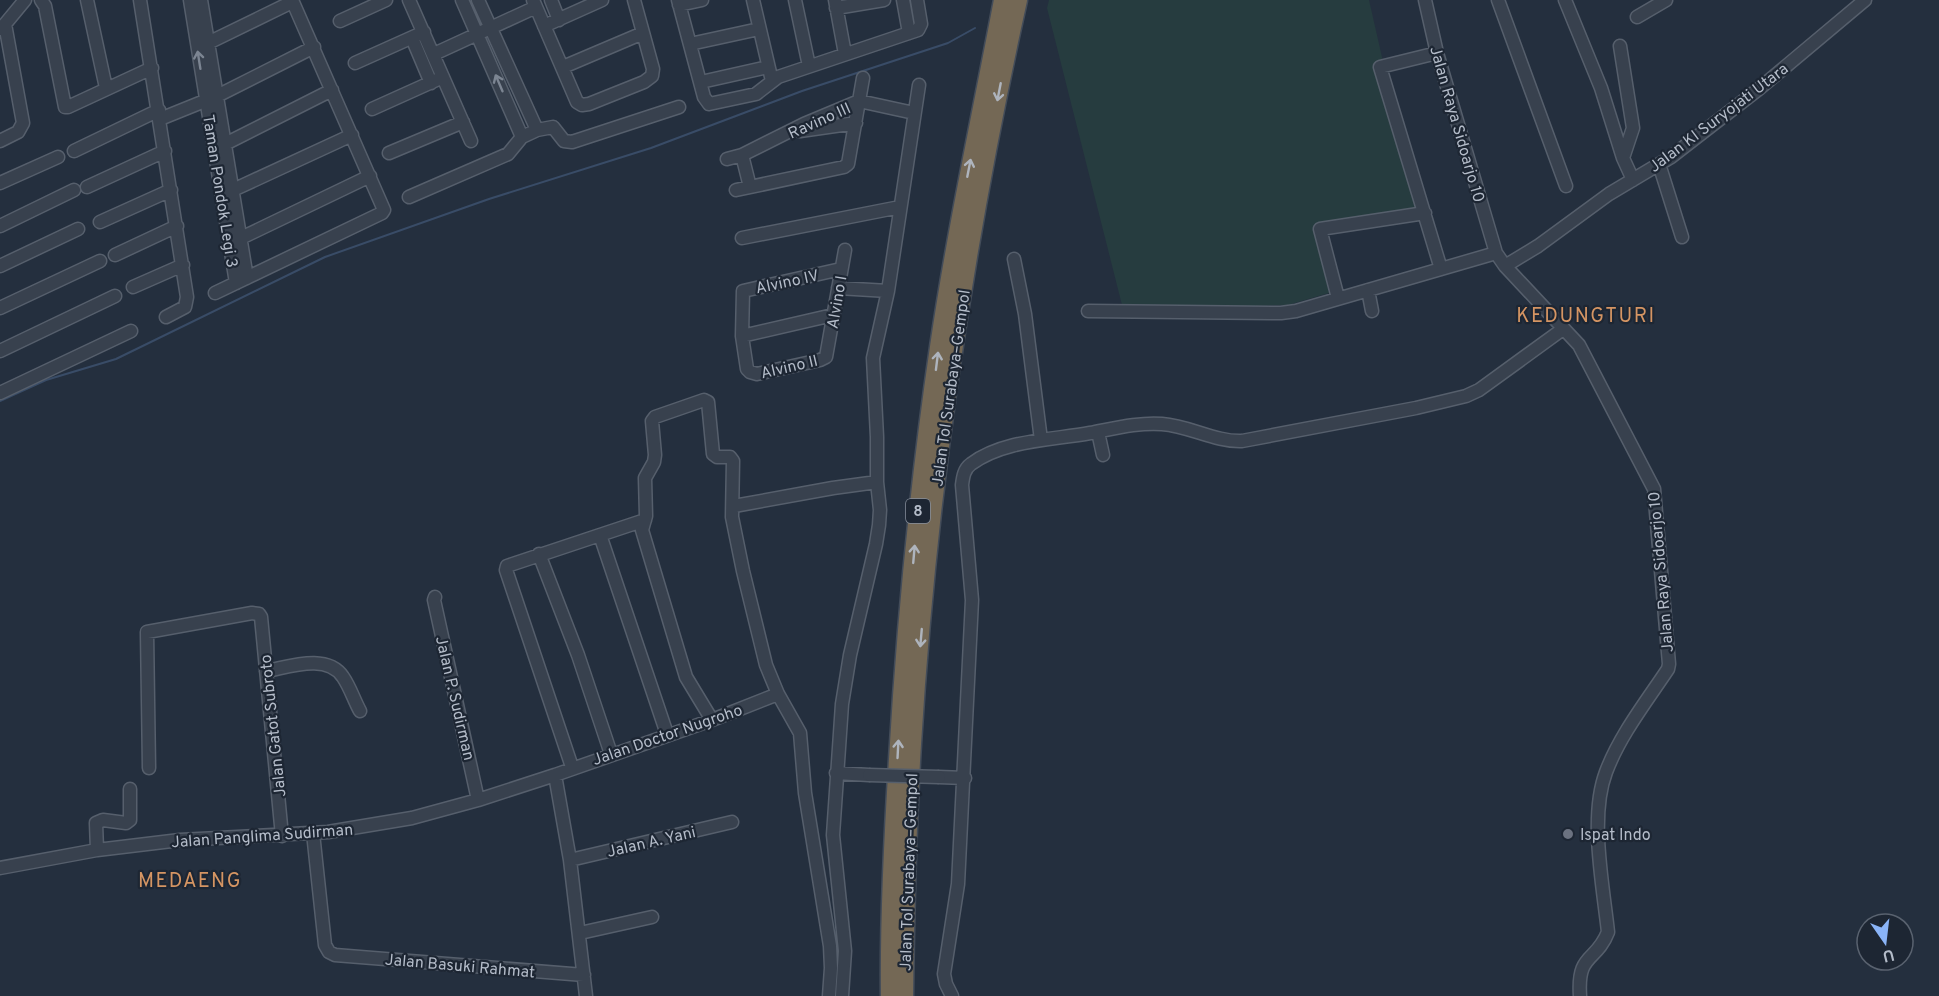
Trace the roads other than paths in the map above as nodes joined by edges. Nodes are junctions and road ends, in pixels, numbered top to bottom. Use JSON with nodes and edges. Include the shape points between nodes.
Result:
{"nodes":[{"id":1,"x":25,"y":0,"type":"edge"},
{"id":2,"x":41,"y":0,"type":"edge"},
{"id":3,"x":87,"y":0,"type":"edge"},
{"id":4,"x":140,"y":0,"type":"edge"},
{"id":5,"x":190,"y":0,"type":"edge"},
{"id":6,"x":201,"y":0,"type":"edge"},
{"id":7,"x":386,"y":0,"type":"edge"},
{"id":8,"x":410,"y":0,"type":"edge"},
{"id":9,"x":462,"y":0,"type":"edge"},
{"id":10,"x":478,"y":0,"type":"edge"},
{"id":11,"x":551,"y":0,"type":"edge"},
{"id":12,"x":602,"y":0,"type":"edge"},
{"id":13,"x":634,"y":0,"type":"edge"},
{"id":14,"x":702,"y":0,"type":"edge"},
{"id":15,"x":753,"y":0,"type":"edge"},
{"id":16,"x":795,"y":0,"type":"edge"},
{"id":17,"x":884,"y":0,"type":"edge"},
{"id":18,"x":903,"y":0,"type":"edge"},
{"id":19,"x":917,"y":0,"type":"edge"},
{"id":20,"x":1003,"y":0,"type":"edge"},
{"id":21,"x":1018,"y":0,"type":"edge"},
{"id":22,"x":1425,"y":0,"type":"edge"},
{"id":23,"x":1498,"y":0,"type":"edge"},
{"id":24,"x":1565,"y":0,"type":"edge"},
{"id":25,"x":1666,"y":0,"type":"edge"},
{"id":26,"x":1865,"y":0,"type":"edge"},
{"id":27,"x":292,"y":1,"type":"edge"},
{"id":28,"x":679,"y":3,"type":"edge"},
{"id":29,"x":534,"y":4,"type":"edge"},
{"id":30,"x":835,"y":4,"type":"edge"},
{"id":31,"x":1636,"y":17,"type":"dead end"},
{"id":32,"x":559,"y":20,"type":"junction"},
{"id":33,"x":340,"y":21,"type":"dead end"},
{"id":34,"x":544,"y":26,"type":"junction"},
{"id":35,"x":2,"y":27,"type":"edge"},
{"id":36,"x":491,"y":28,"type":"junction"},
{"id":37,"x":759,"y":29,"type":"junction"},
{"id":38,"x":424,"y":32,"type":"junction"},
{"id":39,"x":642,"y":33,"type":"junction"},
{"id":40,"x":909,"y":33,"type":"junction"},
{"id":41,"x":477,"y":34,"type":"junction"},
{"id":42,"x":412,"y":38,"type":"junction"},
{"id":43,"x":208,"y":43,"type":"junction"},
{"id":44,"x":690,"y":44,"type":"junction"},
{"id":45,"x":1620,"y":46,"type":"dead end"},
{"id":46,"x":314,"y":47,"type":"junction"},
{"id":47,"x":1437,"y":53,"type":"junction"},
{"id":48,"x":434,"y":54,"type":"junction"},
{"id":49,"x":845,"y":54,"type":"junction"},
{"id":50,"x":355,"y":63,"type":"dead end"},
{"id":51,"x":808,"y":66,"type":"junction"},
{"id":52,"x":563,"y":67,"type":"junction"},
{"id":53,"x":768,"y":67,"type":"junction"},
{"id":54,"x":152,"y":68,"type":"junction"},
{"id":55,"x":443,"y":77,"type":"junction"},
{"id":56,"x":863,"y":78,"type":"dead end"},
{"id":57,"x":772,"y":81,"type":"junction"},
{"id":58,"x":701,"y":82,"type":"junction"},
{"id":59,"x":431,"y":83,"type":"junction"},
{"id":60,"x":919,"y":85,"type":"dead end"},
{"id":61,"x":106,"y":88,"type":"junction"},
{"id":62,"x":332,"y":90,"type":"junction"},
{"id":63,"x":212,"y":98,"type":"junction"},
{"id":64,"x":860,"y":101,"type":"junction"},
{"id":65,"x":679,"y":107,"type":"dead end"},
{"id":66,"x":372,"y":109,"type":"dead end"},
{"id":67,"x":914,"y":113,"type":"junction"},
{"id":68,"x":159,"y":114,"type":"junction"},
{"id":69,"x":463,"y":122,"type":"junction"},
{"id":70,"x":855,"y":123,"type":"junction"},
{"id":71,"x":537,"y":130,"type":"junction"},
{"id":72,"x":791,"y":132,"type":"junction"},
{"id":73,"x":352,"y":135,"type":"junction"},
{"id":74,"x":522,"y":137,"type":"junction"},
{"id":75,"x":0,"y":141,"type":"edge"},
{"id":76,"x":471,"y":141,"type":"dead end"},
{"id":77,"x":225,"y":144,"type":"junction"},
{"id":78,"x":74,"y":151,"type":"dead end"},
{"id":79,"x":165,"y":151,"type":"junction"},
{"id":80,"x":389,"y":153,"type":"dead end"},
{"id":81,"x":742,"y":155,"type":"junction"},
{"id":82,"x":58,"y":157,"type":"dead end"},
{"id":83,"x":1623,"y":158,"type":"junction"},
{"id":84,"x":727,"y":159,"type":"dead end"},
{"id":85,"x":1659,"y":164,"type":"junction"},
{"id":86,"x":370,"y":176,"type":"junction"},
{"id":87,"x":1633,"y":180,"type":"junction"},
{"id":88,"x":0,"y":183,"type":"edge"},
{"id":89,"x":1566,"y":186,"type":"dead end"},
{"id":90,"x":87,"y":187,"type":"dead end"},
{"id":91,"x":750,"y":187,"type":"junction"},
{"id":92,"x":74,"y":190,"type":"dead end"},
{"id":93,"x":171,"y":190,"type":"junction"},
{"id":94,"x":233,"y":190,"type":"junction"},
{"id":95,"x":736,"y":190,"type":"dead end"},
{"id":96,"x":409,"y":197,"type":"dead end"},
{"id":97,"x":900,"y":207,"type":"junction"},
{"id":98,"x":1425,"y":213,"type":"junction"},
{"id":99,"x":100,"y":222,"type":"dead end"},
{"id":100,"x":0,"y":226,"type":"edge"},
{"id":101,"x":177,"y":226,"type":"junction"},
{"id":102,"x":78,"y":229,"type":"dead end"},
{"id":103,"x":1682,"y":237,"type":"dead end"},
{"id":104,"x":241,"y":238,"type":"junction"},
{"id":105,"x":742,"y":238,"type":"dead end"},
{"id":106,"x":845,"y":250,"type":"dead end"},
{"id":107,"x":1496,"y":254,"type":"junction"},
{"id":108,"x":115,"y":255,"type":"dead end"},
{"id":109,"x":1014,"y":259,"type":"dead end"},
{"id":110,"x":100,"y":261,"type":"dead end"},
{"id":111,"x":183,"y":265,"type":"junction"},
{"id":112,"x":0,"y":266,"type":"edge"},
{"id":113,"x":1505,"y":266,"type":"junction"},
{"id":114,"x":841,"y":269,"type":"junction"},
{"id":115,"x":1441,"y":269,"type":"junction"},
{"id":116,"x":242,"y":281,"type":"junction"},
{"id":117,"x":133,"y":287,"type":"dead end"},
{"id":118,"x":838,"y":288,"type":"junction"},
{"id":119,"x":1368,"y":290,"type":"junction"},
{"id":120,"x":888,"y":291,"type":"junction"},
{"id":121,"x":215,"y":293,"type":"dead end"},
{"id":122,"x":115,"y":296,"type":"dead end"},
{"id":123,"x":1338,"y":298,"type":"junction"},
{"id":124,"x":0,"y":308,"type":"edge"},
{"id":125,"x":1088,"y":311,"type":"dead end"},
{"id":126,"x":1372,"y":311,"type":"dead end"},
{"id":127,"x":833,"y":315,"type":"junction"},
{"id":128,"x":166,"y":317,"type":"dead end"},
{"id":129,"x":1563,"y":329,"type":"junction"},
{"id":130,"x":131,"y":331,"type":"dead end"},
{"id":131,"x":742,"y":336,"type":"junction"},
{"id":132,"x":0,"y":351,"type":"edge"},
{"id":133,"x":827,"y":354,"type":"joint"},
{"id":134,"x":0,"y":393,"type":"edge"},
{"id":135,"x":1098,"y":432,"type":"junction"},
{"id":136,"x":1041,"y":440,"type":"junction"},
{"id":137,"x":1103,"y":455,"type":"dead end"},
{"id":138,"x":877,"y":482,"type":"junction"},
{"id":139,"x":734,"y":506,"type":"junction"},
{"id":140,"x":645,"y":520,"type":"junction"},
{"id":141,"x":600,"y":535,"type":"junction"},
{"id":142,"x":539,"y":554,"type":"junction"},
{"id":143,"x":435,"y":597,"type":"dead end"},
{"id":144,"x":266,"y":671,"type":"junction"},
{"id":145,"x":778,"y":694,"type":"junction"},
{"id":146,"x":360,"y":711,"type":"dead end"},
{"id":147,"x":712,"y":720,"type":"junction"},
{"id":148,"x":667,"y":734,"type":"junction"},
{"id":149,"x":611,"y":754,"type":"junction"},
{"id":150,"x":572,"y":767,"type":"junction"},
{"id":151,"x":149,"y":768,"type":"dead end"},
{"id":152,"x":836,"y":773,"type":"junction"},
{"id":153,"x":555,"y":774,"type":"junction"},
{"id":154,"x":965,"y":778,"type":"junction"},
{"id":155,"x":130,"y":789,"type":"dead end"},
{"id":156,"x":478,"y":800,"type":"junction"},
{"id":157,"x":732,"y":822,"type":"dead end"},
{"id":158,"x":313,"y":833,"type":"junction"},
{"id":159,"x":282,"y":836,"type":"junction"},
{"id":160,"x":97,"y":850,"type":"junction"},
{"id":161,"x":570,"y":860,"type":"junction"},
{"id":162,"x":0,"y":868,"type":"edge"},
{"id":163,"x":652,"y":917,"type":"dead end"},
{"id":164,"x":580,"y":933,"type":"junction"},
{"id":165,"x":584,"y":975,"type":"junction"},
{"id":166,"x":586,"y":996,"type":"edge"},
{"id":167,"x":829,"y":996,"type":"edge"},
{"id":168,"x":842,"y":996,"type":"edge"},
{"id":169,"x":890,"y":996,"type":"edge"},
{"id":170,"x":904,"y":996,"type":"edge"},
{"id":171,"x":952,"y":996,"type":"edge"},
{"id":172,"x":1580,"y":996,"type":"edge"}],
"edges":[{"from":1,"to":35,"type":"street"},
{"from":2,"to":61,"type":"street","via":[[63,106]]},
{"from":3,"to":61,"type":"street"},
{"from":4,"to":54,"type":"street"},
{"from":63,"to":5,"type":"street","name":"Taman Pondok Legi 3","one_way":true},
{"from":6,"to":43,"type":"street","name":"Taman Pondok Legi 3"},
{"from":7,"to":33,"type":"street"},
{"from":8,"to":38,"type":"street"},
{"from":9,"to":41,"type":"street"},
{"from":10,"to":36,"type":"street"},
{"from":11,"to":32,"type":"street"},
{"from":12,"to":32,"type":"street"},
{"from":13,"to":39,"type":"street"},
{"from":14,"to":28,"type":"street"},
{"from":15,"to":37,"type":"street"},
{"from":16,"to":51,"type":"street"},
{"from":17,"to":30,"type":"street"},
{"from":18,"to":40,"type":"street"},
{"from":19,"to":40,"type":"street","via":[[921,24]]},
{"from":169,"to":20,"type":"highway","name":"Jalan Tol Surabaya–Gempol","number":"8","one_way":true,"via":[[894,812],[918,504],[939,346]]},
{"from":21,"to":170,"type":"highway","name":"Jalan Tol Surabaya–Gempol","number":"8","one_way":true,"via":[[984,172],[939,456],[912,742]]},
{"from":22,"to":47,"type":"street","name":"Jalan Raya Sidoarjo 10"},
{"from":23,"to":89,"type":"street"},
{"from":24,"to":83,"type":"street","via":[[1601,88]]},
{"from":25,"to":31,"type":"street"},
{"from":26,"to":85,"type":"street","name":"Jalan KI Suryojati Utara","via":[[1760,88]]},
{"from":27,"to":43,"type":"street","name":"Taman Pondok Legi 3"},
{"from":27,"to":46,"type":"street","name":"Taman Pondok Legi 3"},
{"from":28,"to":44,"type":"street"},
{"from":29,"to":34,"type":"street"},
{"from":29,"to":36,"type":"street"},
{"from":30,"to":49,"type":"street"},
{"from":32,"to":34,"type":"street"},
{"from":34,"to":52,"type":"street"},
{"from":35,"to":75,"type":"street","via":[[23,123],[18,132]]},
{"from":36,"to":41,"type":"street"},
{"from":36,"to":71,"type":"street"},
{"from":37,"to":44,"type":"street"},
{"from":37,"to":53,"type":"street"},
{"from":38,"to":42,"type":"street"},
{"from":38,"to":48,"type":"street"},
{"from":39,"to":52,"type":"street"},
{"from":39,"to":52,"type":"street","via":[[653,72],[644,82],[582,105],[577,102]]},
{"from":40,"to":49,"type":"street"},
{"from":41,"to":48,"type":"street"},
{"from":74,"to":41,"type":"street","one_way":true},
{"from":42,"to":50,"type":"street"},
{"from":42,"to":59,"type":"street"},
{"from":43,"to":63,"type":"street","name":"Taman Pondok Legi 3"},
{"from":44,"to":58,"type":"street"},
{"from":45,"to":83,"type":"street","via":[[1633,128]]},
{"from":46,"to":62,"type":"street","name":"Taman Pondok Legi 3"},
{"from":46,"to":63,"type":"street","name":"Taman Pondok Legi 3"},
{"from":47,"to":98,"type":"street","via":[[1380,67]]},
{"from":47,"to":107,"type":"street","name":"Jalan Raya Sidoarjo 10"},
{"from":48,"to":55,"type":"street"},
{"from":49,"to":51,"type":"street"},
{"from":51,"to":57,"type":"street"},
{"from":53,"to":57,"type":"street"},
{"from":53,"to":58,"type":"street"},
{"from":54,"to":61,"type":"street"},
{"from":54,"to":68,"type":"street"},
{"from":55,"to":59,"type":"street"},
{"from":55,"to":69,"type":"street"},
{"from":56,"to":64,"type":"street"},
{"from":57,"to":58,"type":"street","via":[[756,94],[709,104]]},
{"from":59,"to":66,"type":"street"},
{"from":60,"to":67,"type":"street"},
{"from":62,"to":73,"type":"street","name":"Taman Pondok Legi 3"},
{"from":62,"to":77,"type":"street","name":"Taman Pondok Legi 3"},
{"from":63,"to":68,"type":"street"},
{"from":63,"to":77,"type":"street","name":"Taman Pondok Legi 3"},
{"from":63,"to":116,"type":"street","name":"Taman Pondok Legi 3"},
{"from":64,"to":67,"type":"street","name":"Ravino III"},
{"from":64,"to":70,"type":"street"},
{"from":64,"to":72,"type":"street","name":"Ravino III"},
{"from":65,"to":71,"type":"street","via":[[572,142],[564,141],[553,127]]},
{"from":67,"to":97,"type":"street"},
{"from":68,"to":78,"type":"street"},
{"from":68,"to":79,"type":"street"},
{"from":69,"to":76,"type":"street"},
{"from":69,"to":80,"type":"street"},
{"from":70,"to":72,"type":"street"},
{"from":70,"to":91,"type":"street","via":[[850,162],[846,165]]},
{"from":71,"to":74,"type":"street"},
{"from":72,"to":81,"type":"street","name":"Ravino III"},
{"from":73,"to":86,"type":"street","name":"Taman Pondok Legi 3"},
{"from":73,"to":94,"type":"street","name":"Taman Pondok Legi 3"},
{"from":74,"to":96,"type":"street","via":[[507,154]]},
{"from":77,"to":94,"type":"street","name":"Taman Pondok Legi 3"},
{"from":79,"to":90,"type":"street"},
{"from":79,"to":93,"type":"street"},
{"from":81,"to":84,"type":"street","name":"Ravino III"},
{"from":81,"to":91,"type":"street"},
{"from":82,"to":88,"type":"street"},
{"from":83,"to":87,"type":"street"},
{"from":85,"to":87,"type":"street","name":"Jalan KI Suryojati Utara"},
{"from":85,"to":103,"type":"street"},
{"from":86,"to":104,"type":"street","name":"Taman Pondok Legi 3"},
{"from":86,"to":116,"type":"street","name":"Taman Pondok Legi 3","via":[[384,208],[382,213]]},
{"from":87,"to":113,"type":"street","name":"Jalan KI Suryojati Utara"},
{"from":91,"to":95,"type":"street"},
{"from":92,"to":100,"type":"street"},
{"from":93,"to":99,"type":"street"},
{"from":93,"to":101,"type":"street"},
{"from":94,"to":104,"type":"street","name":"Taman Pondok Legi 3"},
{"from":97,"to":105,"type":"street"},
{"from":97,"to":120,"type":"street"},
{"from":98,"to":115,"type":"street"},
{"from":98,"to":123,"type":"street","via":[[1320,229]]},
{"from":101,"to":108,"type":"street"},
{"from":101,"to":111,"type":"street"},
{"from":102,"to":112,"type":"street"},
{"from":104,"to":116,"type":"street","name":"Taman Pondok Legi 3"},
{"from":106,"to":114,"type":"street","name":"Alvino I"},
{"from":107,"to":113,"type":"street","name":"Jalan Raya Sidoarjo 10"},
{"from":107,"to":115,"type":"street"},
{"from":109,"to":136,"type":"street","via":[[1026,314]]},
{"from":110,"to":124,"type":"street"},
{"from":111,"to":117,"type":"street"},
{"from":111,"to":128,"type":"street","via":[[186,304]]},
{"from":113,"to":129,"type":"street","name":"Jalan Raya Sidoarjo 10"},
{"from":114,"to":118,"type":"street","name":"Alvino I"},
{"from":114,"to":131,"type":"street","name":"Alvino IV","via":[[745,290]]},
{"from":115,"to":119,"type":"street"},
{"from":116,"to":121,"type":"street","name":"Taman Pondok Legi 3"},
{"from":118,"to":120,"type":"street"},
{"from":118,"to":127,"type":"street","name":"Alvino I"},
{"from":119,"to":123,"type":"street"},
{"from":119,"to":126,"type":"street"},
{"from":120,"to":138,"type":"street","via":[[873,358]]},
{"from":122,"to":132,"type":"street"},
{"from":123,"to":125,"type":"street","via":[[1281,313]]},
{"from":127,"to":131,"type":"street"},
{"from":127,"to":133,"type":"street","name":"Alvino I"},
{"from":129,"to":135,"type":"street","via":[[1479,390],[1416,408],[1242,441],[1158,424]]},
{"from":129,"to":172,"type":"street","name":"Jalan Raya Sidoarjo 10","via":[[1587,357],[1654,489],[1669,664],[1621,740],[1601,788],[1598,836],[1608,932],[1605,942],[1582,968]]},
{"from":130,"to":134,"type":"street"},
{"from":131,"to":133,"type":"street","name":"Alvino II","via":[[747,369],[752,374],[820,360]]},
{"from":135,"to":136,"type":"street"},
{"from":135,"to":137,"type":"street"},
{"from":136,"to":154,"type":"street","via":[[1003,449],[970,465],[964,473],[972,600]]},
{"from":138,"to":139,"type":"street"},
{"from":138,"to":152,"type":"street","via":[[879,525],[845,684]]},
{"from":139,"to":140,"type":"street","via":[[733,461],[713,454],[708,402],[704,400],[651,421],[654,462],[645,478]]},
{"from":139,"to":145,"type":"street","via":[[732,517],[743,571],[766,665]]},
{"from":140,"to":141,"type":"street"},
{"from":140,"to":147,"type":"street","via":[[642,530],[682,664]]},
{"from":141,"to":142,"type":"street"},
{"from":141,"to":148,"type":"street"},
{"from":142,"to":149,"type":"street"},
{"from":142,"to":150,"type":"street","via":[[507,566],[506,570]]},
{"from":143,"to":156,"type":"street","name":"Jalan P. Sudirman"},
{"from":144,"to":146,"type":"street","via":[[314,663],[330,667],[342,675]]},
{"from":144,"to":151,"type":"street","name":"Jalan Gatot Subroto","via":[[259,614],[147,632]]},
{"from":144,"to":159,"type":"street","name":"Jalan Gatot Subroto"},
{"from":145,"to":147,"type":"street","name":"Jalan Doctor Nugroho"},
{"from":145,"to":167,"type":"street","via":[[800,733],[805,793],[830,946]]},
{"from":147,"to":148,"type":"street","name":"Jalan Doctor Nugroho"},
{"from":148,"to":149,"type":"street","name":"Jalan Doctor Nugroho"},
{"from":149,"to":150,"type":"street","name":"Jalan Doctor Nugroho"},
{"from":150,"to":153,"type":"street","name":"Jalan Doctor Nugroho"},
{"from":152,"to":154,"type":"street","bridge":true},
{"from":152,"to":168,"type":"street","via":[[833,835],[845,951]]},
{"from":153,"to":156,"type":"street","name":"Jalan Panglima Sudirman"},
{"from":153,"to":161,"type":"street"},
{"from":154,"to":171,"type":"street","via":[[958,884],[944,974]]},
{"from":155,"to":160,"type":"street","via":[[130,820],[96,823]]},
{"from":156,"to":158,"type":"street","name":"Jalan Panglima Sudirman","via":[[412,818]]},
{"from":157,"to":161,"type":"street","name":"Jalan A. Yani"},
{"from":158,"to":159,"type":"street","name":"Jalan Panglima Sudirman"},
{"from":158,"to":165,"type":"street","name":"Jalan Basuki Rahmat","via":[[325,945],[329,952]]},
{"from":159,"to":160,"type":"street","name":"Jalan Panglima Sudirman","via":[[180,840]]},
{"from":160,"to":162,"type":"street","name":"Jalan Panglima Sudirman"},
{"from":161,"to":164,"type":"street"},
{"from":163,"to":164,"type":"street"},
{"from":164,"to":165,"type":"street"},
{"from":165,"to":166,"type":"street"}]}
